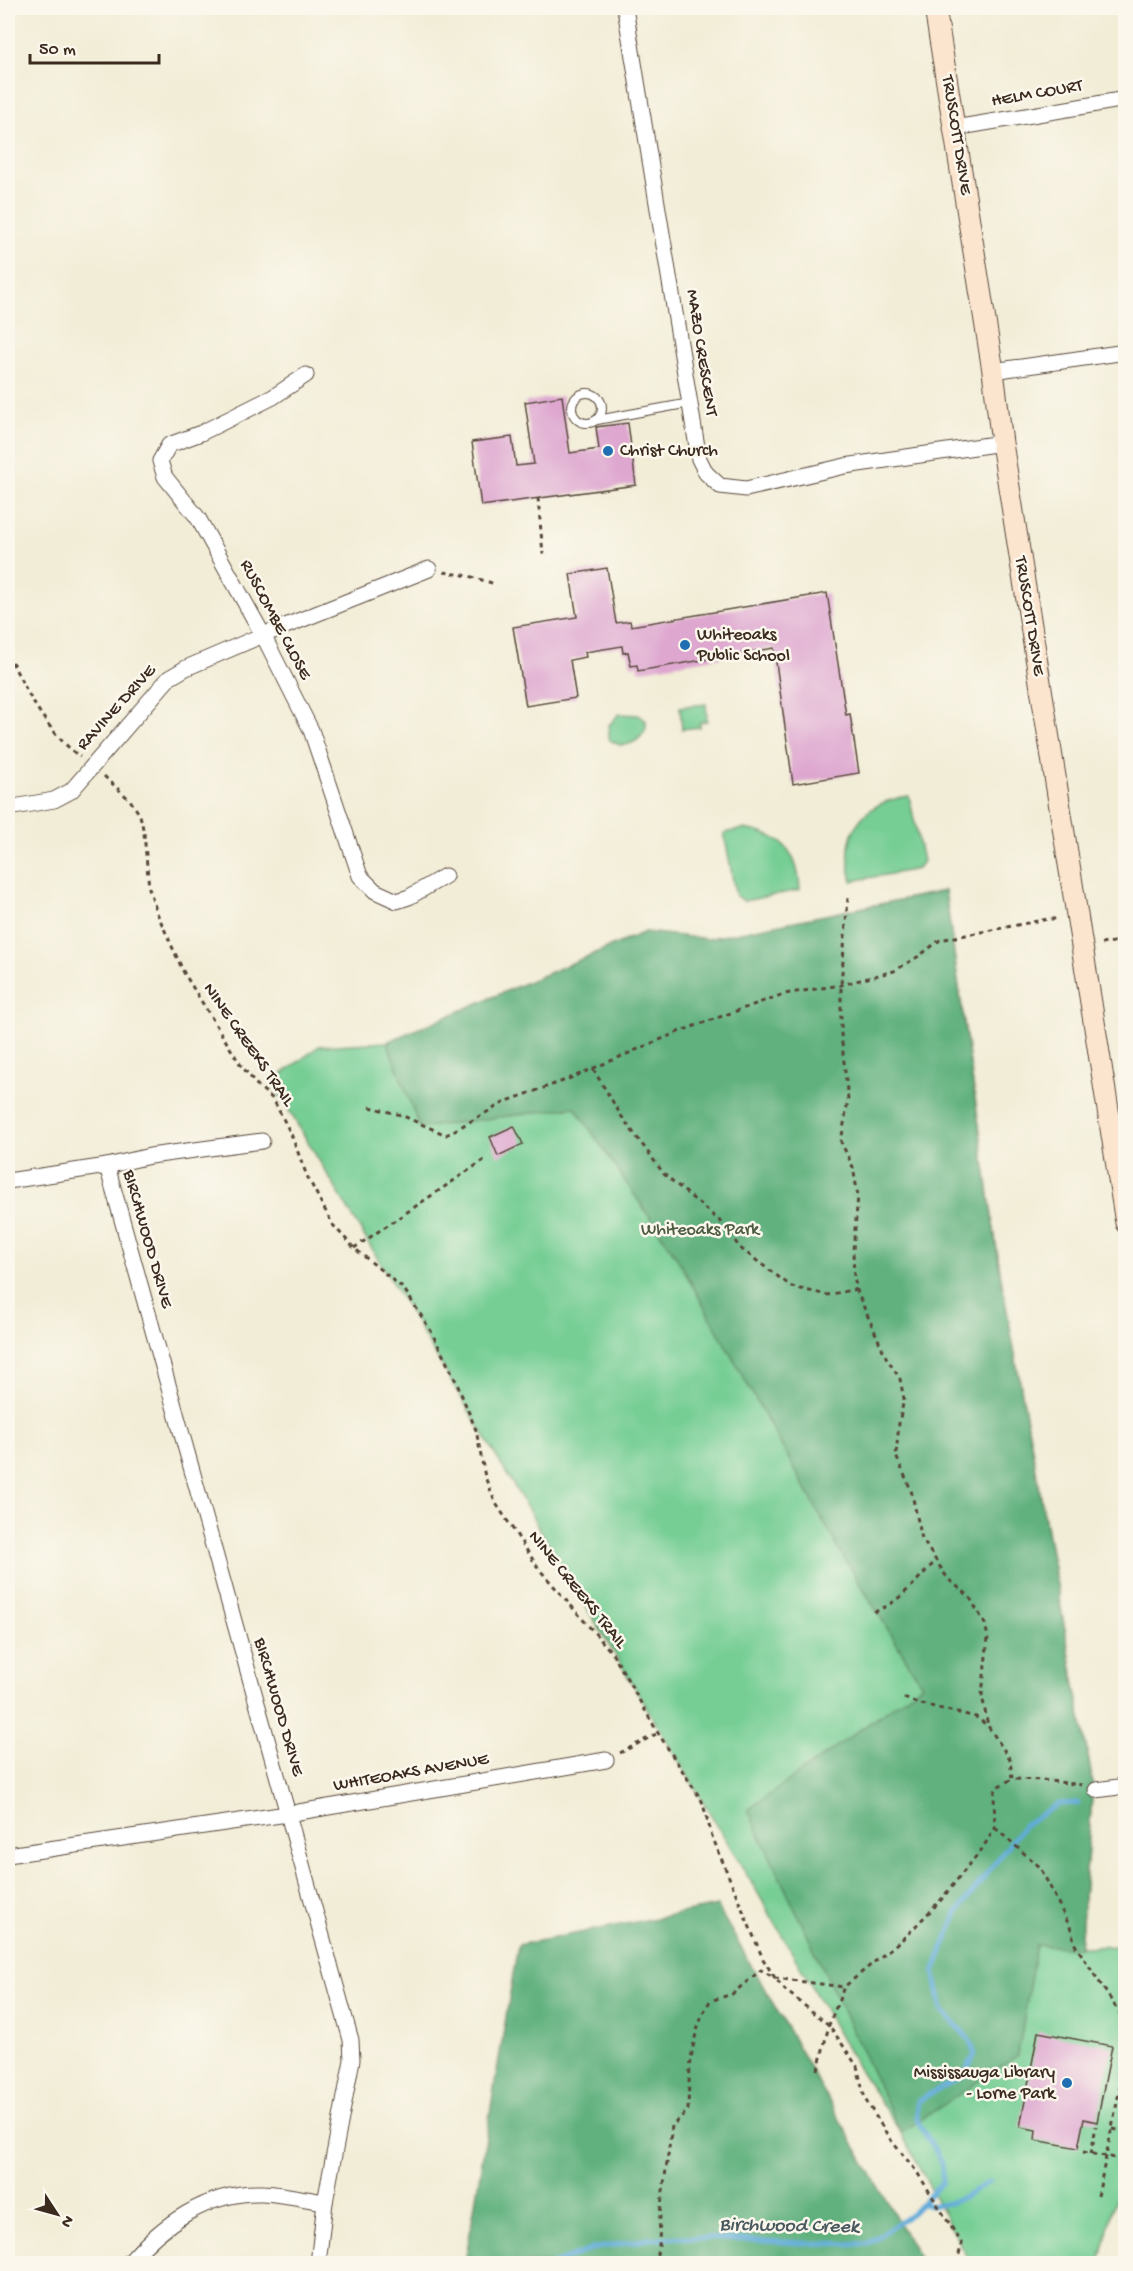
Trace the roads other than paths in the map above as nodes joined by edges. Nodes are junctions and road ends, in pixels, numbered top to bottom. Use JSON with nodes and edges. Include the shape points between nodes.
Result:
{"nodes":[{"id":1,"x":625,"y":8,"type":"edge"},
{"id":2,"x":935,"y":8,"type":"edge"},
{"id":3,"x":1125,"y":99,"type":"edge"},
{"id":4,"x":955,"y":128,"type":"junction"},
{"id":5,"x":1125,"y":352,"type":"edge"},
{"id":6,"x":993,"y":371,"type":"junction"},
{"id":7,"x":306,"y":375,"type":"dead end"},
{"id":8,"x":690,"y":403,"type":"junction"},
{"id":9,"x":597,"y":420,"type":"dead end"},
{"id":10,"x":1002,"y":443,"type":"junction"},
{"id":11,"x":429,"y":569,"type":"road end"},
{"id":12,"x":263,"y":635,"type":"junction"},
{"id":13,"x":8,"y":808,"type":"edge"},
{"id":14,"x":445,"y":876,"type":"dead end"},
{"id":15,"x":262,"y":1142,"type":"dead end"},
{"id":16,"x":107,"y":1166,"type":"junction"},
{"id":17,"x":8,"y":1181,"type":"edge"},
{"id":18,"x":1125,"y":1223,"type":"edge"},
{"id":19,"x":606,"y":1760,"type":"road end"},
{"id":20,"x":1125,"y":1786,"type":"edge"},
{"id":21,"x":1096,"y":1790,"type":"road end"},
{"id":22,"x":287,"y":1814,"type":"junction"},
{"id":23,"x":8,"y":1855,"type":"edge"},
{"id":24,"x":325,"y":2202,"type":"junction"},
{"id":25,"x":128,"y":2264,"type":"edge"},
{"id":26,"x":318,"y":2264,"type":"edge"}],
"edges":[{"from":1,"to":8,"type":"street","name":"MAZO CRESCENT"},
{"from":2,"to":4,"type":"street","name":"TRUSCOTT DRIVE"},
{"from":3,"to":4,"type":"street","name":"HELM COURT"},
{"from":4,"to":6,"type":"street","name":"TRUSCOTT DRIVE"},
{"from":5,"to":6,"type":"street"},
{"from":6,"to":10,"type":"street","name":"TRUSCOTT DRIVE"},
{"from":7,"to":12,"type":"street","name":"RUSCOMBE CLOSE","via":[[273,397],[169,445],[160,461],[165,477],[198,518]]},
{"from":8,"to":9,"type":"lane"},
{"from":8,"to":10,"type":"street","name":"MAZO CRESCENT","via":[[699,459],[706,473],[720,486],[746,489],[845,466]]},
{"from":10,"to":18,"type":"street","name":"TRUSCOTT DRIVE"},
{"from":11,"to":12,"type":"street","name":"RAVINE DRIVE"},
{"from":12,"to":13,"type":"street","name":"RAVINE DRIVE","via":[[169,678],[70,791],[54,800]]},
{"from":12,"to":14,"type":"street","name":"RUSCOMBE CLOSE","via":[[311,730],[360,876],[375,891],[397,901]]},
{"from":15,"to":16,"type":"street","name":"BIRCHWOOD DRIVE","via":[[150,1156]]},
{"from":16,"to":17,"type":"street","name":"BIRCHWOOD DRIVE"},
{"from":16,"to":22,"type":"street","name":"BIRCHWOOD DRIVE"},
{"from":19,"to":22,"type":"street","name":"WHITEOAKS AVENUE"},
{"from":20,"to":21,"type":"street"},
{"from":22,"to":23,"type":"street","name":"WHITEOAKS AVENUE"},
{"from":22,"to":24,"type":"street","name":"BIRCHWOOD DRIVE","via":[[351,2040],[352,2060]]},
{"from":24,"to":25,"type":"street","via":[[261,2193],[234,2195],[171,2222],[146,2242]]},
{"from":24,"to":26,"type":"street","name":"BIRCHWOOD DRIVE"}]}
